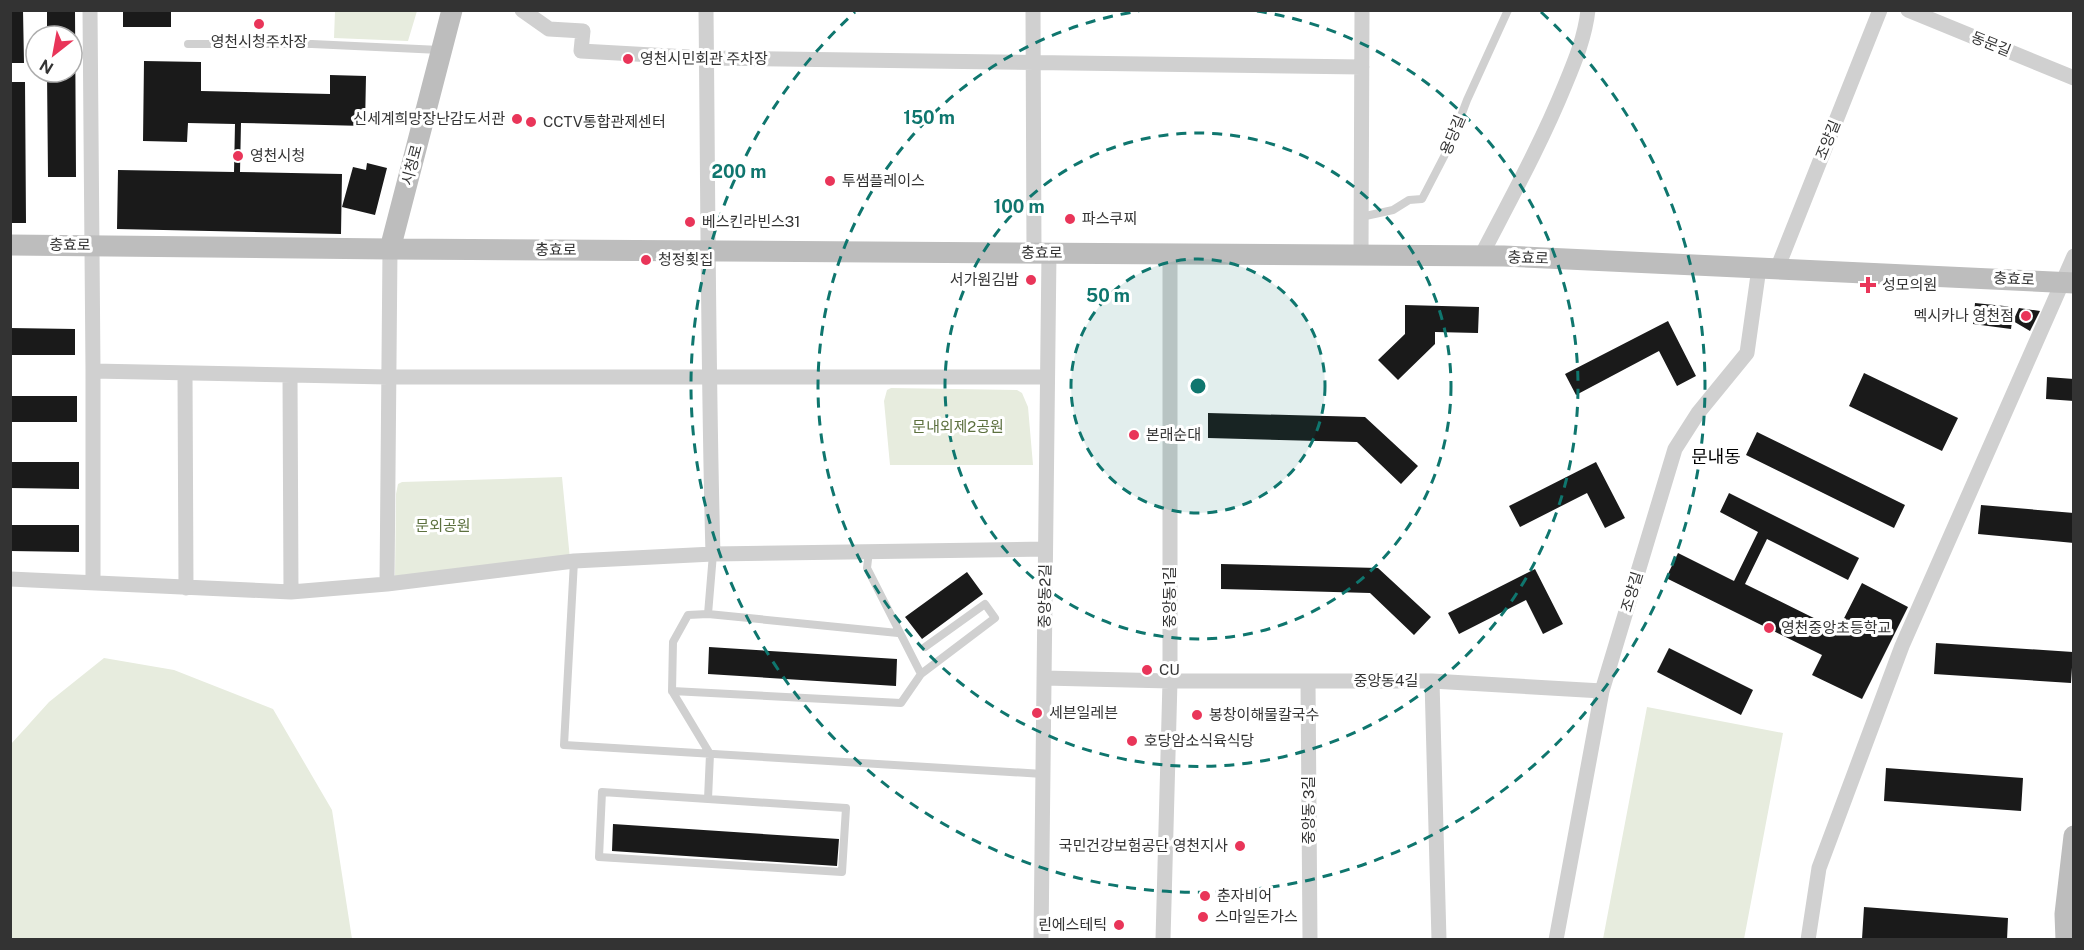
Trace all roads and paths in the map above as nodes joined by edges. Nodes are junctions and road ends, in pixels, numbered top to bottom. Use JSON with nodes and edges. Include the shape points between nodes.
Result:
{"nodes":[{"id":1,"x":90,"y":10,"type":"edge"},
{"id":2,"x":452,"y":10,"type":"edge"},
{"id":3,"x":522,"y":10,"type":"edge"},
{"id":4,"x":706,"y":10,"type":"edge"},
{"id":5,"x":1033,"y":10,"type":"edge"},
{"id":6,"x":1362,"y":10,"type":"edge"},
{"id":7,"x":1509,"y":10,"type":"edge"},
{"id":8,"x":1588,"y":10,"type":"edge"},
{"id":9,"x":1880,"y":10,"type":"edge"},
{"id":10,"x":1908,"y":10,"type":"edge"},
{"id":11,"x":188,"y":44,"type":"dead end"},
{"id":12,"x":441,"y":50,"type":"junction"},
{"id":13,"x":706,"y":58,"type":"junction"},
{"id":14,"x":1033,"y":62,"type":"junction"},
{"id":15,"x":1362,"y":67,"type":"junction"},
{"id":16,"x":2073,"y":78,"type":"edge"},
{"id":17,"x":1361,"y":217,"type":"junction"},
{"id":18,"x":10,"y":245,"type":"edge"},
{"id":19,"x":93,"y":246,"type":"junction"},
{"id":20,"x":390,"y":249,"type":"junction"},
{"id":21,"x":709,"y":251,"type":"junction"},
{"id":22,"x":1042,"y":253,"type":"junction"},
{"id":23,"x":1170,"y":254,"type":"junction"},
{"id":24,"x":1361,"y":255,"type":"junction"},
{"id":25,"x":1481,"y":256,"type":"junction"},
{"id":26,"x":2073,"y":256,"type":"edge"},
{"id":27,"x":1768,"y":268,"type":"junction"},
{"id":28,"x":2068,"y":282,"type":"edge"},
{"id":29,"x":93,"y":371,"type":"junction"},
{"id":30,"x":185,"y":373,"type":"junction"},
{"id":31,"x":290,"y":375,"type":"junction"},
{"id":32,"x":388,"y":377,"type":"junction"},
{"id":33,"x":708,"y":377,"type":"junction"},
{"id":34,"x":1047,"y":377,"type":"junction"},
{"id":35,"x":1045,"y":549,"type":"junction"},
{"id":36,"x":870,"y":551,"type":"junction"},
{"id":37,"x":713,"y":554,"type":"junction"},
{"id":38,"x":574,"y":561,"type":"junction"},
{"id":39,"x":10,"y":579,"type":"edge"},
{"id":40,"x":93,"y":583,"type":"junction"},
{"id":41,"x":387,"y":584,"type":"junction"},
{"id":42,"x":186,"y":588,"type":"junction"},
{"id":43,"x":291,"y":592,"type":"junction"},
{"id":44,"x":708,"y":614,"type":"junction"},
{"id":45,"x":898,"y":633,"type":"junction"},
{"id":46,"x":925,"y":647,"type":"dead end"},
{"id":47,"x":921,"y":674,"type":"junction"},
{"id":48,"x":1044,"y":678,"type":"junction"},
{"id":49,"x":1170,"y":681,"type":"junction"},
{"id":50,"x":1308,"y":681,"type":"junction"},
{"id":51,"x":1432,"y":681,"type":"junction"},
{"id":52,"x":672,"y":691,"type":"junction"},
{"id":53,"x":1602,"y":691,"type":"junction"},
{"id":54,"x":710,"y":754,"type":"junction"},
{"id":55,"x":1043,"y":774,"type":"junction"},
{"id":56,"x":708,"y":799,"type":"junction"},
{"id":57,"x":2073,"y":836,"type":"edge"},
{"id":58,"x":1041,"y":939,"type":"edge"},
{"id":59,"x":1163,"y":939,"type":"edge"},
{"id":60,"x":1310,"y":939,"type":"edge"},
{"id":61,"x":1439,"y":939,"type":"edge"},
{"id":62,"x":1556,"y":939,"type":"edge"},
{"id":63,"x":1808,"y":939,"type":"edge"},
{"id":64,"x":2066,"y":939,"type":"edge"}],
"edges":[{"from":1,"to":19,"type":"street"},
{"from":2,"to":12,"type":"street","name":"시청로"},
{"from":3,"to":13,"type":"street","via":[[549,29],[583,31],[580,51]]},
{"from":4,"to":13,"type":"street"},
{"from":5,"to":14,"type":"street","name":"중앙동2길"},
{"from":6,"to":15,"type":"street"},
{"from":7,"to":17,"type":"lane","name":"용당길","via":[[1422,199]]},
{"from":8,"to":25,"type":"street","via":[[1587,26],[1548,126]]},
{"from":9,"to":27,"type":"street","name":"조양길"},
{"from":10,"to":16,"type":"street","name":"동문길"},
{"from":11,"to":12,"type":"lane"},
{"from":12,"to":20,"type":"street","name":"시청로"},
{"from":13,"to":14,"type":"street"},
{"from":13,"to":21,"type":"street"},
{"from":14,"to":15,"type":"street"},
{"from":14,"to":22,"type":"street","name":"중앙동2길"},
{"from":15,"to":17,"type":"street"},
{"from":17,"to":24,"type":"street"},
{"from":18,"to":19,"type":"street","name":"충효로"},
{"from":19,"to":20,"type":"street","name":"충효로"},
{"from":19,"to":29,"type":"street"},
{"from":20,"to":21,"type":"street","name":"충효로"},
{"from":20,"to":32,"type":"street"},
{"from":21,"to":22,"type":"street","name":"충효로"},
{"from":21,"to":33,"type":"street"},
{"from":22,"to":23,"type":"street","name":"충효로"},
{"from":22,"to":34,"type":"street","name":"중앙동2길"},
{"from":23,"to":24,"type":"street","name":"충효로"},
{"from":23,"to":49,"type":"street","name":"중앙동1길"},
{"from":24,"to":25,"type":"street","name":"충효로"},
{"from":25,"to":27,"type":"street","name":"충효로"},
{"from":26,"to":28,"type":"street"},
{"from":27,"to":28,"type":"street","name":"충효로"},
{"from":27,"to":53,"type":"street","name":"조양길","via":[[1747,353],[1698,413],[1675,449]]},
{"from":28,"to":63,"type":"street","via":[[1902,646],[1819,868]]},
{"from":29,"to":30,"type":"street"},
{"from":29,"to":40,"type":"street"},
{"from":30,"to":31,"type":"street"},
{"from":30,"to":42,"type":"street"},
{"from":31,"to":32,"type":"street"},
{"from":31,"to":43,"type":"street"},
{"from":32,"to":33,"type":"street"},
{"from":32,"to":41,"type":"street"},
{"from":33,"to":34,"type":"street"},
{"from":33,"to":37,"type":"street"},
{"from":34,"to":35,"type":"street","name":"중앙동2길"},
{"from":35,"to":36,"type":"street"},
{"from":35,"to":48,"type":"street","name":"중앙동2길"},
{"from":36,"to":37,"type":"street"},
{"from":36,"to":45,"type":"lane","via":[[867,568]]},
{"from":37,"to":38,"type":"street"},
{"from":37,"to":44,"type":"lane"},
{"from":38,"to":41,"type":"street"},
{"from":38,"to":54,"type":"lane","via":[[564,745]]},
{"from":39,"to":40,"type":"street"},
{"from":40,"to":42,"type":"street"},
{"from":41,"to":43,"type":"street"},
{"from":42,"to":43,"type":"street"},
{"from":44,"to":45,"type":"lane"},
{"from":44,"to":52,"type":"lane","via":[[688,615],[673,642]]},
{"from":45,"to":47,"type":"lane"},
{"from":46,"to":47,"type":"lane","via":[[985,604],[995,618]]},
{"from":47,"to":52,"type":"lane","via":[[900,703]]},
{"from":48,"to":49,"type":"street","name":"중앙동4길"},
{"from":48,"to":55,"type":"street","name":"중앙동2길"},
{"from":49,"to":50,"type":"street","name":"중앙동4길"},
{"from":49,"to":59,"type":"street","name":"중앙동1길"},
{"from":50,"to":51,"type":"street","name":"중앙동4길"},
{"from":50,"to":60,"type":"street","name":"중앙동 3길"},
{"from":51,"to":53,"type":"street","name":"중앙동4길"},
{"from":51,"to":61,"type":"street"},
{"from":52,"to":54,"type":"lane"},
{"from":53,"to":62,"type":"street","name":"조양길"},
{"from":54,"to":55,"type":"lane"},
{"from":54,"to":56,"type":"lane"},
{"from":55,"to":58,"type":"street","name":"중앙동2길"},
{"from":56,"to":56,"type":"lane","via":[[602,792],[598,857],[842,872],[846,808]]},
{"from":57,"to":64,"type":"street"}]}
